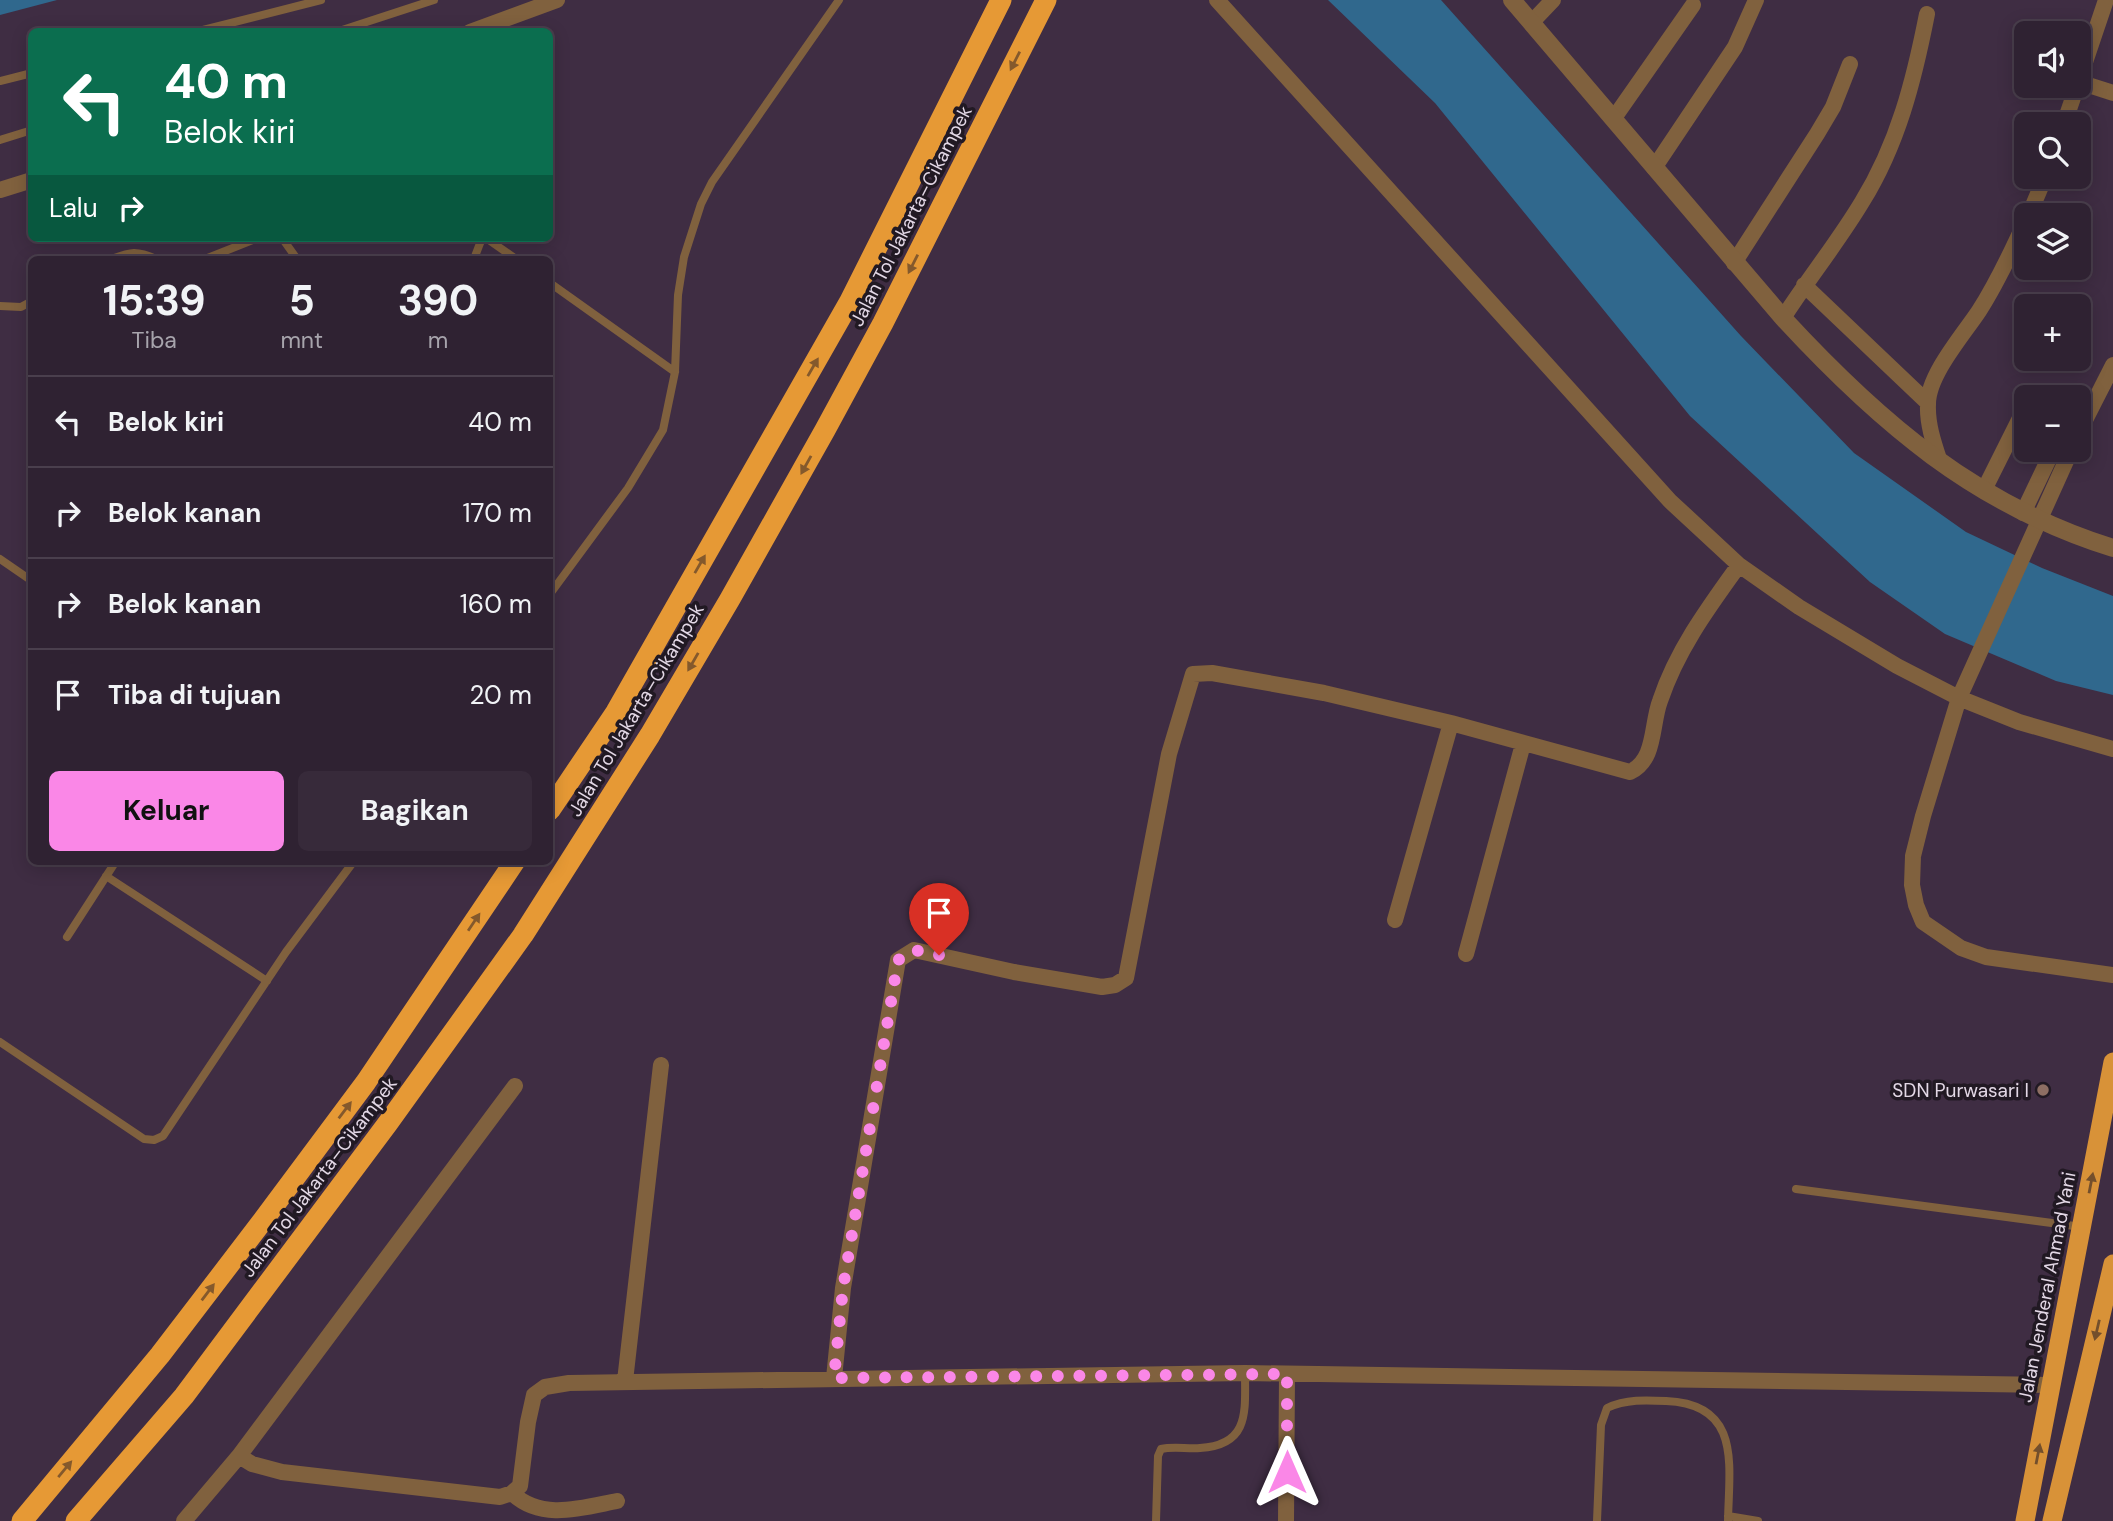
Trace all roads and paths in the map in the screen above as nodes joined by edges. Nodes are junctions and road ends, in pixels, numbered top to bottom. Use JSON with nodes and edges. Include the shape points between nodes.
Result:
{"nodes":[{"id":1,"x":321,"y":0,"type":"edge"},
{"id":2,"x":434,"y":0,"type":"edge"},
{"id":3,"x":557,"y":0,"type":"edge"},
{"id":4,"x":839,"y":0,"type":"edge"},
{"id":5,"x":1001,"y":0,"type":"edge"},
{"id":6,"x":1046,"y":0,"type":"edge"},
{"id":7,"x":1217,"y":0,"type":"edge"},
{"id":8,"x":1512,"y":0,"type":"edge"},
{"id":9,"x":1553,"y":0,"type":"edge"},
{"id":10,"x":1756,"y":0,"type":"edge"},
{"id":11,"x":2106,"y":0,"type":"edge"},
{"id":12,"x":1693,"y":5,"type":"dead end"},
{"id":13,"x":1927,"y":14,"type":"dead end"},
{"id":14,"x":1532,"y":22,"type":"junction"},
{"id":15,"x":211,"y":28,"type":"edge"},
{"id":16,"x":348,"y":28,"type":"edge"},
{"id":17,"x":481,"y":28,"type":"edge"},
{"id":18,"x":2091,"y":44,"type":"edge"},
{"id":19,"x":1850,"y":64,"type":"dead end"},
{"id":20,"x":28,"y":74,"type":"edge"},
{"id":21,"x":0,"y":81,"type":"edge"},
{"id":22,"x":2091,"y":87,"type":"edge"},
{"id":23,"x":2113,"y":93,"type":"edge"},
{"id":24,"x":1614,"y":118,"type":"junction"},
{"id":25,"x":28,"y":131,"type":"edge"},
{"id":26,"x":0,"y":140,"type":"edge"},
{"id":27,"x":1654,"y":168,"type":"junction"},
{"id":28,"x":28,"y":181,"type":"edge"},
{"id":29,"x":0,"y":191,"type":"edge"},
{"id":30,"x":248,"y":242,"type":"edge"},
{"id":31,"x":490,"y":242,"type":"edge"},
{"id":32,"x":2014,"y":243,"type":"edge"},
{"id":33,"x":120,"y":256,"type":"edge"},
{"id":34,"x":150,"y":256,"type":"edge"},
{"id":35,"x":213,"y":256,"type":"edge"},
{"id":36,"x":511,"y":256,"type":"edge"},
{"id":37,"x":1734,"y":263,"type":"junction"},
{"id":38,"x":553,"y":285,"type":"edge"},
{"id":39,"x":1804,"y":285,"type":"junction"},
{"id":40,"x":28,"y":303,"type":"edge"},
{"id":41,"x":0,"y":306,"type":"edge"},
{"id":42,"x":1783,"y":318,"type":"junction"},
{"id":43,"x":2113,"y":365,"type":"edge"},
{"id":44,"x":675,"y":372,"type":"junction"},
{"id":45,"x":1927,"y":402,"type":"junction"},
{"id":46,"x":2091,"y":408,"type":"edge"},
{"id":47,"x":2014,"y":431,"type":"edge"},
{"id":48,"x":1940,"y":462,"type":"junction"},
{"id":49,"x":2049,"y":462,"type":"edge"},
{"id":50,"x":2064,"y":462,"type":"edge"},
{"id":51,"x":1984,"y":490,"type":"junction"},
{"id":52,"x":2031,"y":516,"type":"junction"},
{"id":53,"x":2113,"y":548,"type":"edge"},
{"id":54,"x":0,"y":559,"type":"edge"},
{"id":55,"x":1739,"y":565,"type":"junction"},
{"id":56,"x":28,"y":578,"type":"edge"},
{"id":57,"x":553,"y":590,"type":"edge"},
{"id":58,"x":1959,"y":698,"type":"junction"},
{"id":59,"x":1451,"y":723,"type":"junction"},
{"id":60,"x":1523,"y":744,"type":"junction"},
{"id":61,"x":2113,"y":749,"type":"edge"},
{"id":62,"x":553,"y":806,"type":"edge"},
{"id":63,"x":113,"y":865,"type":"edge"},
{"id":64,"x":351,"y":865,"type":"edge"},
{"id":65,"x":512,"y":865,"type":"edge"},
{"id":66,"x":106,"y":876,"type":"junction"},
{"id":67,"x":1395,"y":920,"type":"dead end"},
{"id":68,"x":67,"y":937,"type":"dead end"},
{"id":69,"x":1466,"y":954,"type":"dead end"},
{"id":70,"x":2113,"y":975,"type":"edge"},
{"id":71,"x":268,"y":981,"type":"junction"},
{"id":72,"x":0,"y":1042,"type":"edge"},
{"id":73,"x":2113,"y":1062,"type":"edge"},
{"id":74,"x":661,"y":1065,"type":"dead end"},
{"id":75,"x":515,"y":1086,"type":"dead end"},
{"id":76,"x":1796,"y":1189,"type":"dead end"},
{"id":77,"x":2082,"y":1227,"type":"junction"},
{"id":78,"x":2113,"y":1264,"type":"edge"},
{"id":79,"x":1245,"y":1373,"type":"junction"},
{"id":80,"x":1287,"y":1374,"type":"junction"},
{"id":81,"x":834,"y":1378,"type":"junction"},
{"id":82,"x":625,"y":1381,"type":"junction"},
{"id":83,"x":2051,"y":1385,"type":"junction"},
{"id":84,"x":239,"y":1456,"type":"junction"},
{"id":85,"x":512,"y":1493,"type":"junction"},
{"id":86,"x":617,"y":1501,"type":"dead end"},
{"id":87,"x":1728,"y":1519,"type":"edge"},
{"id":88,"x":2056,"y":1520,"type":"edge"},
{"id":89,"x":22,"y":1521,"type":"edge"},
{"id":90,"x":76,"y":1521,"type":"edge"},
{"id":91,"x":184,"y":1521,"type":"edge"},
{"id":92,"x":1156,"y":1521,"type":"edge"},
{"id":93,"x":1286,"y":1521,"type":"edge"},
{"id":94,"x":1597,"y":1521,"type":"edge"},
{"id":95,"x":1758,"y":1521,"type":"edge"},
{"id":96,"x":2025,"y":1521,"type":"edge"}],
"edges":[{"from":1,"to":15,"type":"lane"},
{"from":2,"to":16,"type":"lane"},
{"from":3,"to":17,"type":"street"},
{"from":4,"to":44,"type":"lane","via":[[701,204],[678,295]]},
{"from":62,"to":5,"type":"highway","name":"Jalan Tol Jakarta–Cikampek","one_way":true,"via":[[616,712],[850,301]]},
{"from":6,"to":90,"type":"highway","name":"Jalan Tol Jakarta–Cikampek","one_way":true,"via":[[883,323],[650,735],[530,923],[388,1123],[192,1386]]},
{"from":7,"to":55,"type":"street","via":[[1670,501]]},
{"from":8,"to":14,"type":"street"},
{"from":9,"to":14,"type":"street"},
{"from":10,"to":27,"type":"street","via":[[1735,47]]},
{"from":11,"to":18,"type":"street"},
{"from":12,"to":24,"type":"street"},
{"from":13,"to":39,"type":"street","via":[[1916,71],[1884,162],[1857,210]]},
{"from":14,"to":24,"type":"street"},
{"from":19,"to":37,"type":"street","via":[[1833,107]]},
{"from":20,"to":21,"type":"lane"},
{"from":22,"to":23,"type":"street"},
{"from":24,"to":27,"type":"street"},
{"from":25,"to":26,"type":"lane"},
{"from":27,"to":37,"type":"street"},
{"from":28,"to":29,"type":"street"},
{"from":30,"to":35,"type":"lane"},
{"from":31,"to":36,"type":"lane"},
{"from":32,"to":45,"type":"street","via":[[1979,311],[1942,366]]},
{"from":33,"to":34,"type":"lane","via":[[141,252]]},
{"from":37,"to":42,"type":"street"},
{"from":38,"to":44,"type":"lane"},
{"from":39,"to":42,"type":"street"},
{"from":39,"to":45,"type":"street"},
{"from":40,"to":41,"type":"lane"},
{"from":42,"to":48,"type":"street","via":[[1862,398]]},
{"from":43,"to":46,"type":"street"},
{"from":44,"to":57,"type":"lane","via":[[663,430],[653,449]]},
{"from":45,"to":48,"type":"street"},
{"from":47,"to":51,"type":"street"},
{"from":48,"to":51,"type":"street"},
{"from":49,"to":52,"type":"street"},
{"from":50,"to":52,"type":"street"},
{"from":51,"to":52,"type":"street"},
{"from":52,"to":53,"type":"street"},
{"from":52,"to":58,"type":"street","via":[[2024,548]]},
{"from":54,"to":56,"type":"lane"},
{"from":55,"to":58,"type":"street","via":[[1886,660]]},
{"from":55,"to":60,"type":"street","via":[[1693,630],[1673,669],[1640,768],[1620,770]]},
{"from":58,"to":61,"type":"street","via":[[2018,722]]},
{"from":58,"to":70,"type":"street","via":[[1913,856],[1912,885],[1923,922],[1961,948],[1986,957]]},
{"from":59,"to":60,"type":"street"},
{"from":59,"to":67,"type":"street"},
{"from":59,"to":81,"type":"street","via":[[1324,693],[1212,673],[1193,674],[1169,754],[1126,978],[1102,987],[914,950],[898,960],[843,1288]]},
{"from":60,"to":69,"type":"street"},
{"from":63,"to":66,"type":"lane"},
{"from":64,"to":71,"type":"lane"},
{"from":89,"to":65,"type":"highway","name":"Jalan Tol Jakarta–Cikampek","one_way":true,"via":[[160,1355],[269,1212],[366,1082]]},
{"from":66,"to":68,"type":"lane"},
{"from":66,"to":71,"type":"lane"},
{"from":71,"to":72,"type":"lane","via":[[163,1136],[154,1140],[144,1139]]},
{"from":77,"to":73,"type":"highway","name":"Jalan Jenderal Ahmad Yani","one_way":true},
{"from":74,"to":82,"type":"street"},
{"from":75,"to":84,"type":"street"},
{"from":76,"to":77,"type":"lane"},
{"from":77,"to":83,"type":"highway","name":"Jalan Jenderal Ahmad Yani"},
{"from":78,"to":88,"type":"highway","one_way":true},
{"from":79,"to":80,"type":"street"},
{"from":79,"to":81,"type":"street"},
{"from":79,"to":92,"type":"lane","via":[[1245,1418],[1230,1439],[1203,1448],[1161,1449]]},
{"from":80,"to":83,"type":"street"},
{"from":80,"to":93,"type":"street"},
{"from":81,"to":82,"type":"street"},
{"from":82,"to":85,"type":"street","via":[[569,1382],[545,1387],[534,1395],[520,1486]]},
{"from":96,"to":83,"type":"highway","name":"Jalan Jenderal Ahmad Yani","one_way":true},
{"from":84,"to":85,"type":"street","via":[[282,1472],[500,1497]]},
{"from":84,"to":91,"type":"street"},
{"from":85,"to":86,"type":"street","via":[[537,1510]]},
{"from":87,"to":94,"type":"lane","via":[[1729,1460],[1721,1427],[1710,1413],[1695,1406],[1646,1400],[1618,1402],[1607,1408],[1601,1425]]},
{"from":87,"to":95,"type":"lane"}]}
